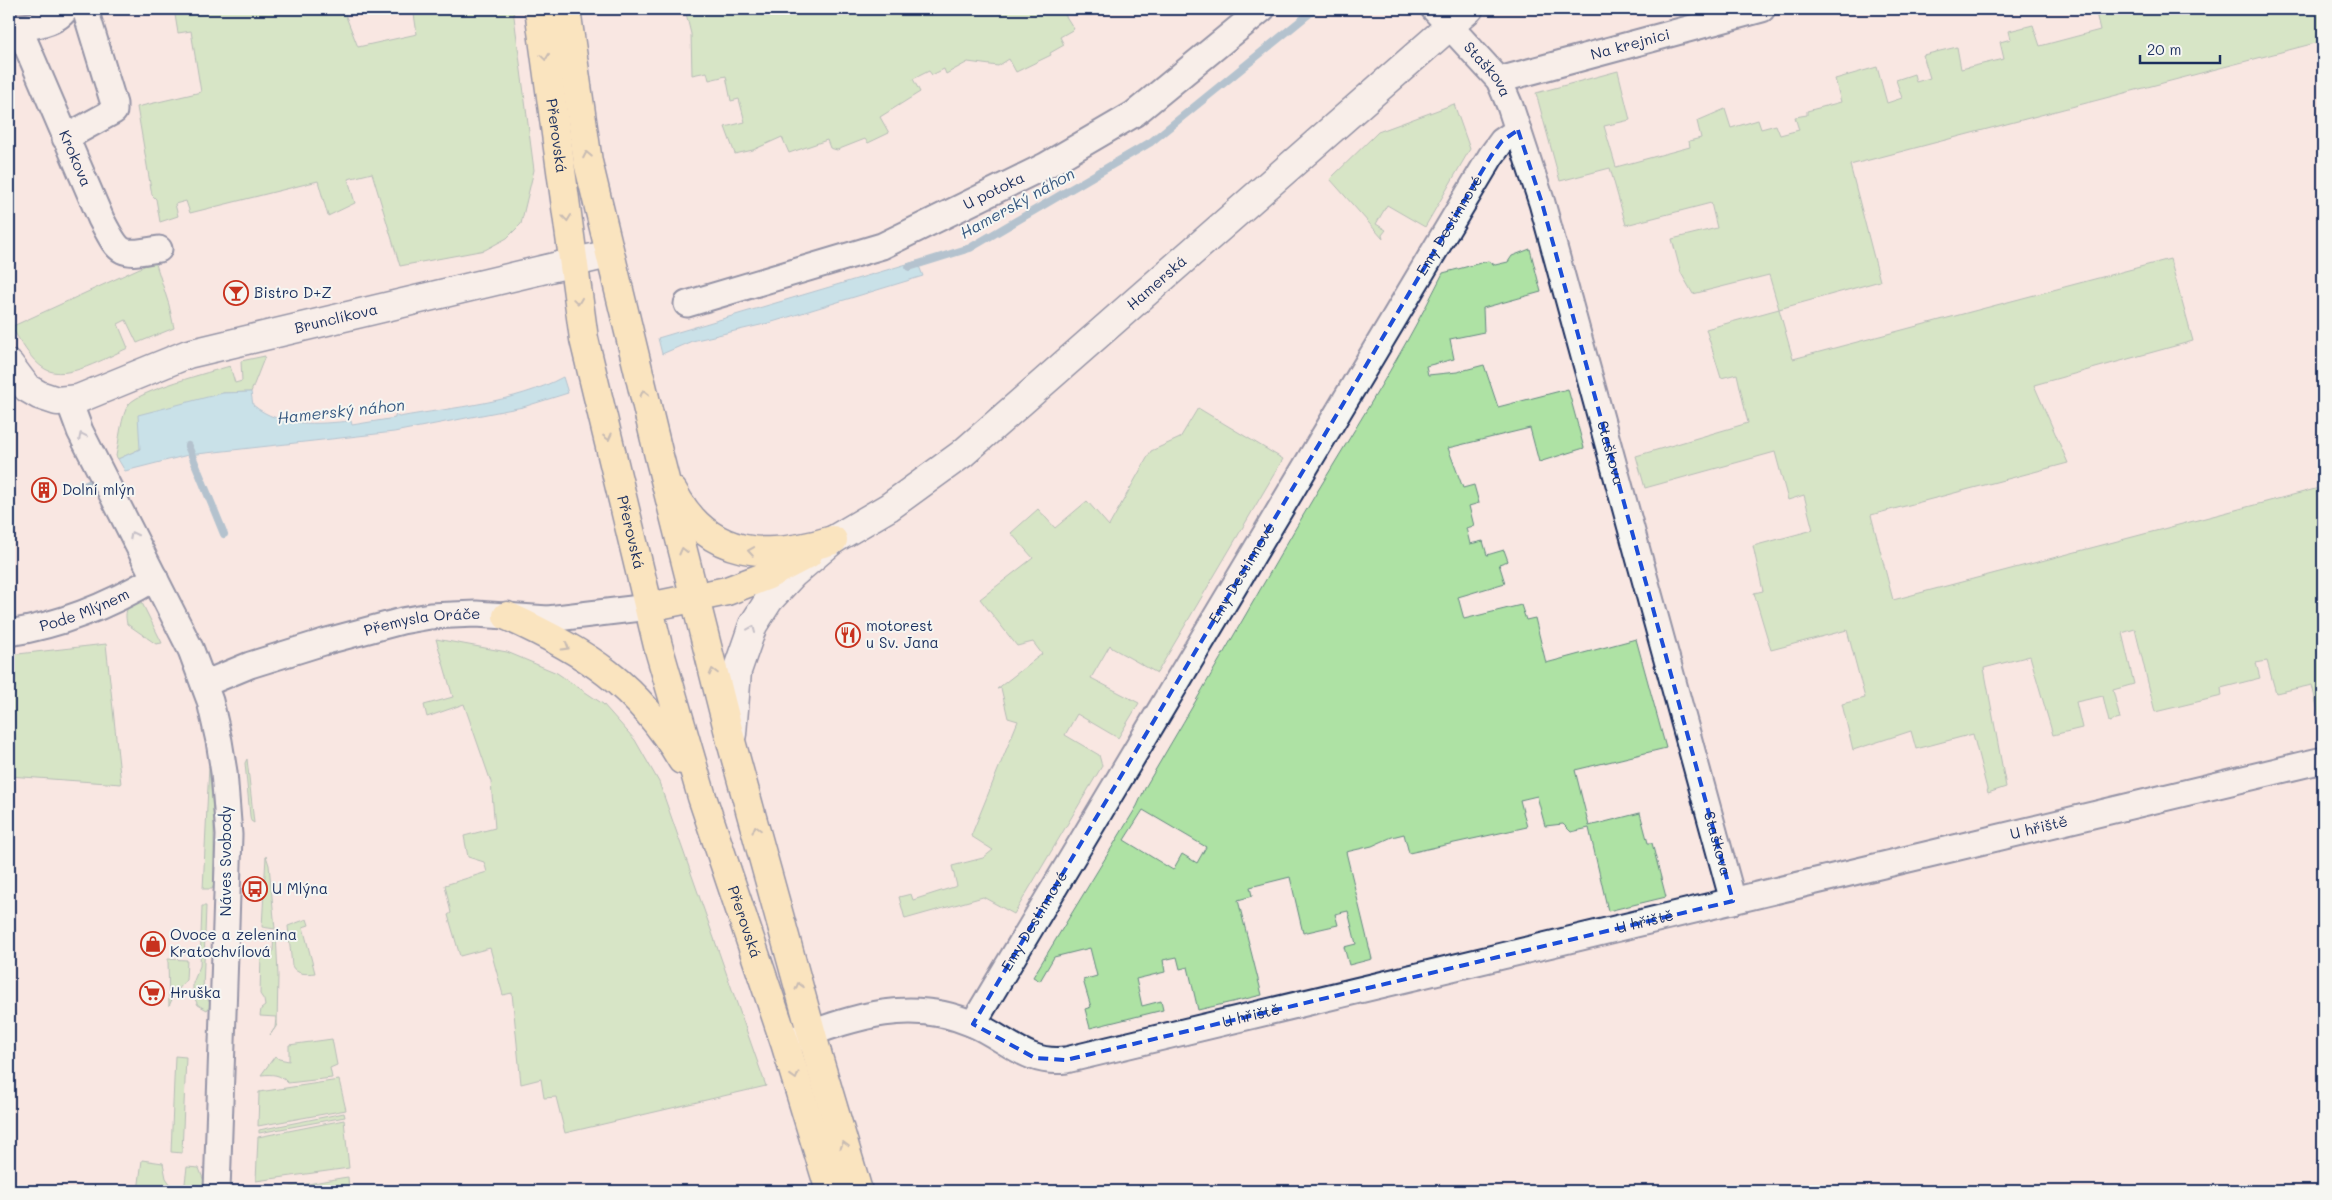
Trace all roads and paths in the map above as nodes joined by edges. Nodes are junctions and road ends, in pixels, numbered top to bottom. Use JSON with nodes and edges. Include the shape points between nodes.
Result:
{"nodes":[{"id":1,"x":66,"y":9,"type":"edge"},
{"id":2,"x":85,"y":9,"type":"edge"},
{"id":3,"x":539,"y":9,"type":"edge"},
{"id":4,"x":566,"y":9,"type":"edge"},
{"id":5,"x":1262,"y":9,"type":"edge"},
{"id":6,"x":1469,"y":9,"type":"edge"},
{"id":7,"x":1762,"y":9,"type":"edge"},
{"id":8,"x":1441,"y":18,"type":"edge"},
{"id":9,"x":14,"y":28,"type":"edge"},
{"id":10,"x":1499,"y":80,"type":"junction"},
{"id":11,"x":1518,"y":130,"type":"junction"},
{"id":12,"x":65,"y":138,"type":"junction"},
{"id":13,"x":159,"y":249,"type":"dead end"},
{"id":14,"x":609,"y":254,"type":"junction"},
{"id":15,"x":573,"y":262,"type":"junction"},
{"id":16,"x":687,"y":304,"type":"dead end"},
{"id":17,"x":9,"y":364,"type":"edge"},
{"id":18,"x":69,"y":401,"type":"junction"},
{"id":19,"x":659,"y":456,"type":"junction"},
{"id":20,"x":833,"y":540,"type":"junction"},
{"id":21,"x":155,"y":578,"type":"junction"},
{"id":22,"x":694,"y":598,"type":"junction"},
{"id":23,"x":649,"y":607,"type":"junction"},
{"id":24,"x":507,"y":616,"type":"junction"},
{"id":25,"x":9,"y":633,"type":"edge"},
{"id":26,"x":204,"y":684,"type":"junction"},
{"id":27,"x":732,"y":745,"type":"junction"},
{"id":28,"x":2323,"y":760,"type":"edge"},
{"id":29,"x":702,"y":797,"type":"junction"},
{"id":30,"x":1733,"y":901,"type":"junction"},
{"id":31,"x":973,"y":1024,"type":"junction"},
{"id":32,"x":812,"y":1033,"type":"junction"},
{"id":33,"x":785,"y":1043,"type":"junction"},
{"id":34,"x":217,"y":1191,"type":"edge"},
{"id":35,"x":830,"y":1191,"type":"edge"},
{"id":36,"x":858,"y":1191,"type":"edge"}],
"edges":[{"from":1,"to":9,"type":"street","name":"Krokova","via":[[52,21]]},
{"from":2,"to":12,"type":"street","via":[[114,112]]},
{"from":3,"to":15,"type":"main road","name":"Přerovská","one_way":true},
{"from":14,"to":4,"type":"main road","name":"Přerovská","one_way":true,"via":[[585,145]]},
{"from":5,"to":16,"type":"street","name":"U potoka","via":[[1134,114],[1044,166],[882,246]]},
{"from":6,"to":8,"type":"street","name":"Hamerská"},
{"from":7,"to":10,"type":"street","name":"Na krejnici"},
{"from":8,"to":10,"type":"street","name":"Staškova"},
{"from":8,"to":20,"type":"street","name":"Hamerská","via":[[962,454],[889,507]]},
{"from":9,"to":12,"type":"street","name":"Krokova"},
{"from":10,"to":11,"type":"street","name":"Staškova"},
{"from":11,"to":30,"type":"street","name":"Staškova","via":[[1542,203]]},
{"from":11,"to":31,"type":"street","name":"Emy Destinnové","via":[[1502,141],[1491,156]]},
{"from":12,"to":13,"type":"street","name":"Krokova","via":[[101,219],[120,250],[132,254]]},
{"from":14,"to":15,"type":"street","name":"Brunclíkova"},
{"from":19,"to":14,"type":"main road","name":"Přerovská","one_way":true},
{"from":15,"to":18,"type":"street","name":"Brunclíkova","via":[[188,354]]},
{"from":15,"to":23,"type":"main road","name":"Přerovská","one_way":true,"via":[[584,339]]},
{"from":17,"to":18,"type":"street","via":[[27,388],[57,401]]},
{"from":21,"to":18,"type":"street","name":"Náves Svobody","one_way":true,"via":[[80,431]]},
{"from":20,"to":19,"type":"main road","one_way":true,"via":[[796,551],[778,552],[749,551],[725,543],[689,515],[678,499]]},
{"from":22,"to":19,"type":"main road","name":"Přerovská","one_way":true},
{"from":20,"to":22,"type":"main road","via":[[766,576],[727,591]]},
{"from":27,"to":20,"type":"street","name":"Hamerská","one_way":true,"via":[[737,671],[753,625],[780,588]]},
{"from":21,"to":25,"type":"street","name":"Pode Mlýnem","via":[[82,614]]},
{"from":21,"to":26,"type":"street","name":"Náves Svobody"},
{"from":22,"to":23,"type":"main road"},
{"from":27,"to":22,"type":"main road","name":"Přerovská","one_way":true},
{"from":23,"to":24,"type":"street","name":"Přemysla Oráče","via":[[565,618]]},
{"from":23,"to":29,"type":"main road","name":"Přerovská"},
{"from":24,"to":26,"type":"street","name":"Přemysla Oráče","via":[[453,614],[402,621],[250,665]]},
{"from":24,"to":29,"type":"main road","one_way":true,"via":[[584,657],[626,688],[663,729]]},
{"from":26,"to":34,"type":"street","name":"Náves Svobody","via":[[224,772],[228,834]]},
{"from":32,"to":27,"type":"main road","name":"Přerovská","one_way":true},
{"from":28,"to":30,"type":"street","name":"U hřiště"},
{"from":29,"to":33,"type":"main road","name":"Přerovská"},
{"from":30,"to":31,"type":"street","name":"U hřiště","via":[[1066,1060],[1035,1058]]},
{"from":31,"to":32,"type":"street","via":[[946,1014],[921,1010],[895,1011],[867,1015]]},
{"from":32,"to":33,"type":"street"},
{"from":36,"to":32,"type":"main road","name":"Přerovská","one_way":true},
{"from":33,"to":35,"type":"main road","name":"Přerovská","one_way":true}]}
